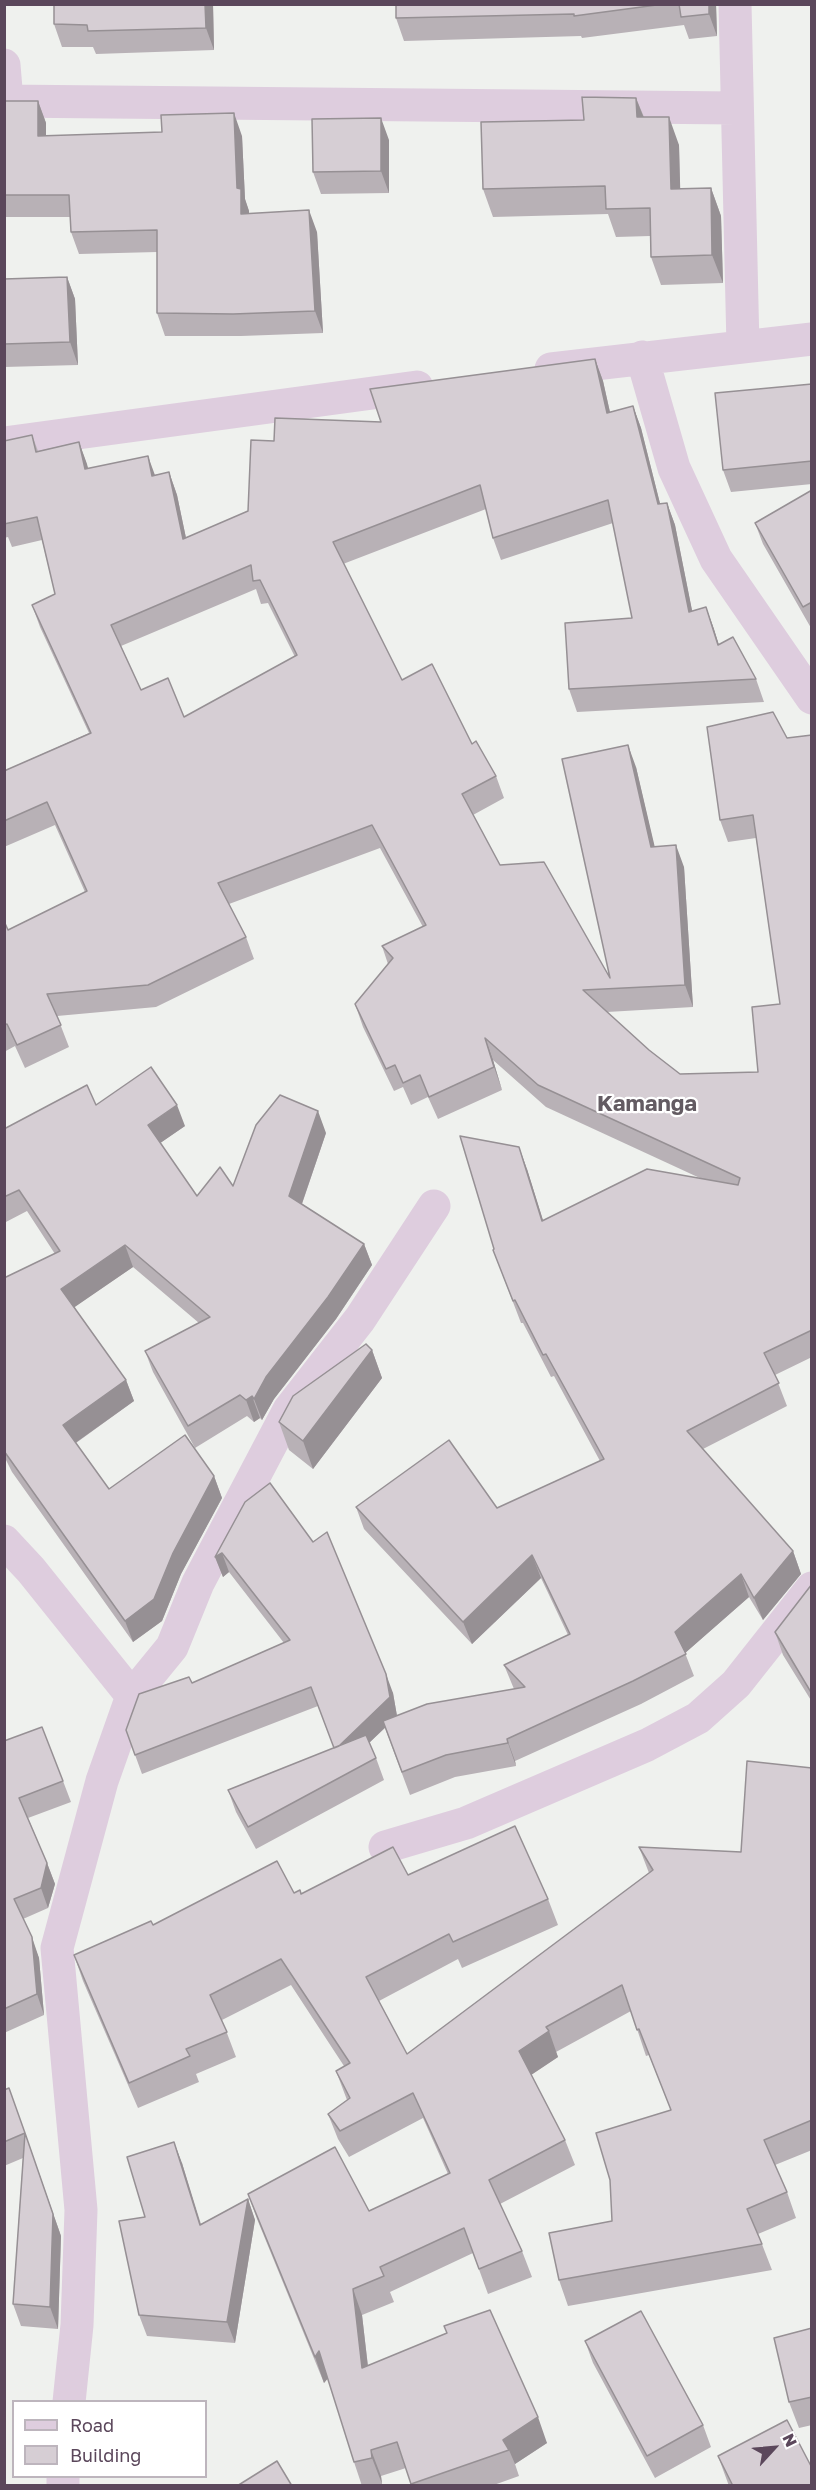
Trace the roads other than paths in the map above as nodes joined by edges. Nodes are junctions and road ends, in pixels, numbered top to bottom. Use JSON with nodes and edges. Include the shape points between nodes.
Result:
{"nodes":[{"id":1,"x":735,"y":4,"type":"edge"},
{"id":2,"x":4,"y":65,"type":"edge"},
{"id":3,"x":6,"y":101,"type":"edge"},
{"id":4,"x":736,"y":108,"type":"junction"},
{"id":5,"x":812,"y":339,"type":"edge"},
{"id":6,"x":743,"y":347,"type":"junction"},
{"id":7,"x":642,"y":357,"type":"junction"},
{"id":8,"x":524,"y":373,"type":"edge"},
{"id":9,"x":441,"y":384,"type":"edge"},
{"id":10,"x":4,"y":443,"type":"edge"},
{"id":11,"x":812,"y":698,"type":"edge"},
{"id":12,"x":434,"y":1206,"type":"dead end"},
{"id":13,"x":4,"y":1541,"type":"edge"},
{"id":14,"x":812,"y":1588,"type":"edge"},
{"id":15,"x":132,"y":1696,"type":"junction"},
{"id":16,"x":385,"y":1847,"type":"dead end"},
{"id":17,"x":69,"y":2400,"type":"edge"}],
"edges":[{"from":1,"to":4,"type":"street"},
{"from":2,"to":3,"type":"street"},
{"from":3,"to":4,"type":"street"},
{"from":4,"to":6,"type":"street"},
{"from":5,"to":6,"type":"street"},
{"from":6,"to":7,"type":"street"},
{"from":7,"to":8,"type":"street"},
{"from":7,"to":11,"type":"street","via":[[674,468],[716,559]]},
{"from":9,"to":10,"type":"street"},
{"from":12,"to":15,"type":"street","via":[[360,1319],[289,1410],[198,1583],[172,1647]]},
{"from":13,"to":15,"type":"street"},
{"from":14,"to":16,"type":"street","via":[[736,1684],[698,1718],[647,1745],[466,1822]]},
{"from":15,"to":17,"type":"street","via":[[102,1781],[57,1948],[81,2210],[77,2325]]}]}
